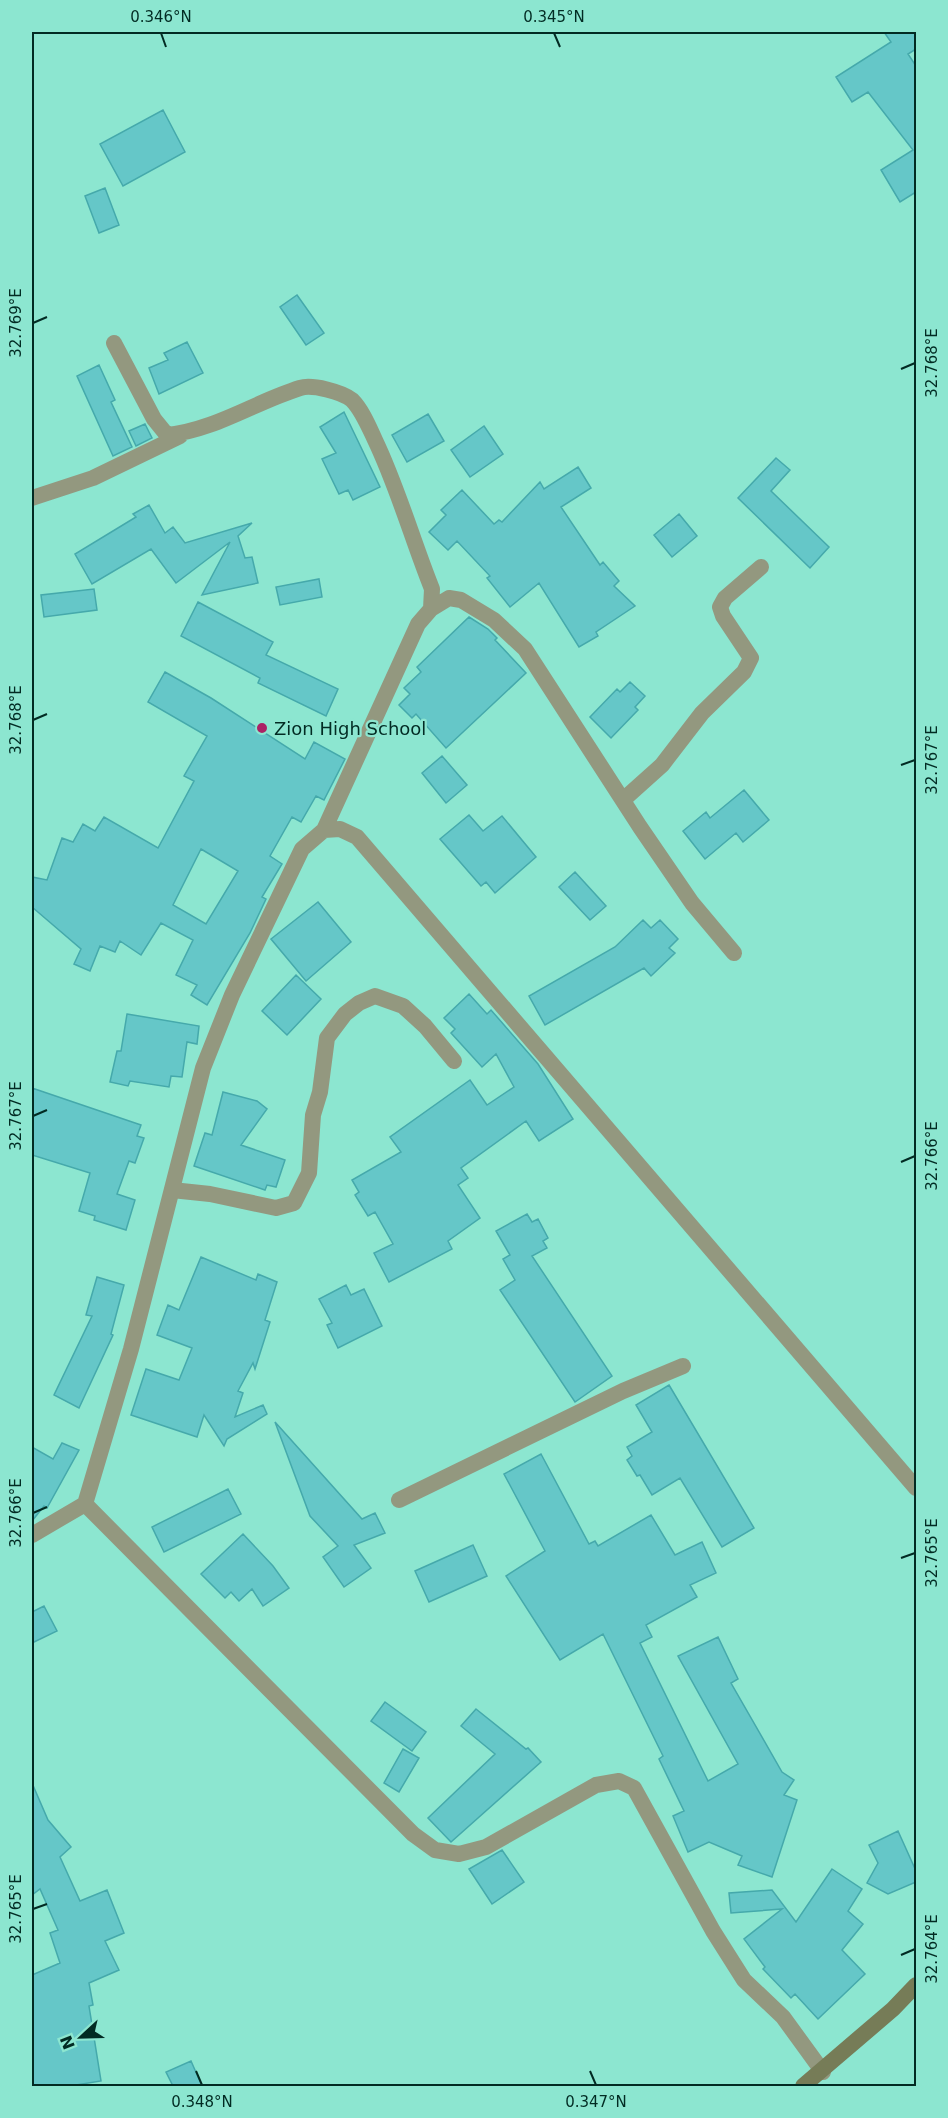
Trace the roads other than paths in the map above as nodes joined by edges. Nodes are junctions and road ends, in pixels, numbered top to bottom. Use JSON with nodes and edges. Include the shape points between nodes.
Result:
{"nodes":[{"id":1,"x":114,"y":343,"type":"dead end"},
{"id":2,"x":186,"y":433,"type":"junction"},
{"id":3,"x":32,"y":498,"type":"edge"},
{"id":4,"x":761,"y":567,"type":"dead end"},
{"id":5,"x":431,"y":609,"type":"junction"},
{"id":6,"x":622,"y":800,"type":"junction"},
{"id":7,"x":324,"y":830,"type":"junction"},
{"id":8,"x":734,"y":953,"type":"dead end"},
{"id":9,"x":454,"y":1061,"type":"dead end"},
{"id":10,"x":172,"y":1190,"type":"junction"},
{"id":11,"x":683,"y":1366,"type":"dead end"},
{"id":12,"x":916,"y":1488,"type":"edge"},
{"id":13,"x":399,"y":1500,"type":"dead end"},
{"id":14,"x":85,"y":1504,"type":"junction"},
{"id":15,"x":32,"y":1535,"type":"edge"},
{"id":16,"x":916,"y":1985,"type":"edge"},
{"id":17,"x":823,"y":2072,"type":"junction"},
{"id":18,"x":803,"y":2086,"type":"edge"}],
"edges":[{"from":1,"to":2,"type":"street","via":[[154,419],[167,435]]},
{"from":2,"to":3,"type":"street","via":[[93,478]]},
{"from":2,"to":5,"type":"street","via":[[302,387],[333,392],[351,400],[391,474],[432,589]]},
{"from":4,"to":6,"type":"street","via":[[720,607],[751,657],[744,672],[702,713],[662,765]]},
{"from":5,"to":6,"type":"street","via":[[449,598],[461,600],[494,620],[525,649]]},
{"from":5,"to":7,"type":"street","via":[[418,624]]},
{"from":6,"to":8,"type":"street","via":[[692,903]]},
{"from":7,"to":10,"type":"street","via":[[302,849],[232,995],[203,1068]]},
{"from":7,"to":12,"type":"street","via":[[340,829],[357,837]]},
{"from":9,"to":10,"type":"street","via":[[403,1006],[375,996],[359,1003],[327,1038],[313,1115],[309,1173],[294,1203],[276,1208]]},
{"from":10,"to":14,"type":"street"},
{"from":11,"to":13,"type":"street","via":[[622,1391]]},
{"from":14,"to":15,"type":"street"},
{"from":14,"to":17,"type":"street","via":[[413,1834],[435,1850],[459,1854],[486,1847],[596,1785],[619,1781],[634,1788],[744,1980],[783,2017]]},
{"from":16,"to":17,"type":"main road"},
{"from":17,"to":18,"type":"main road"}]}
